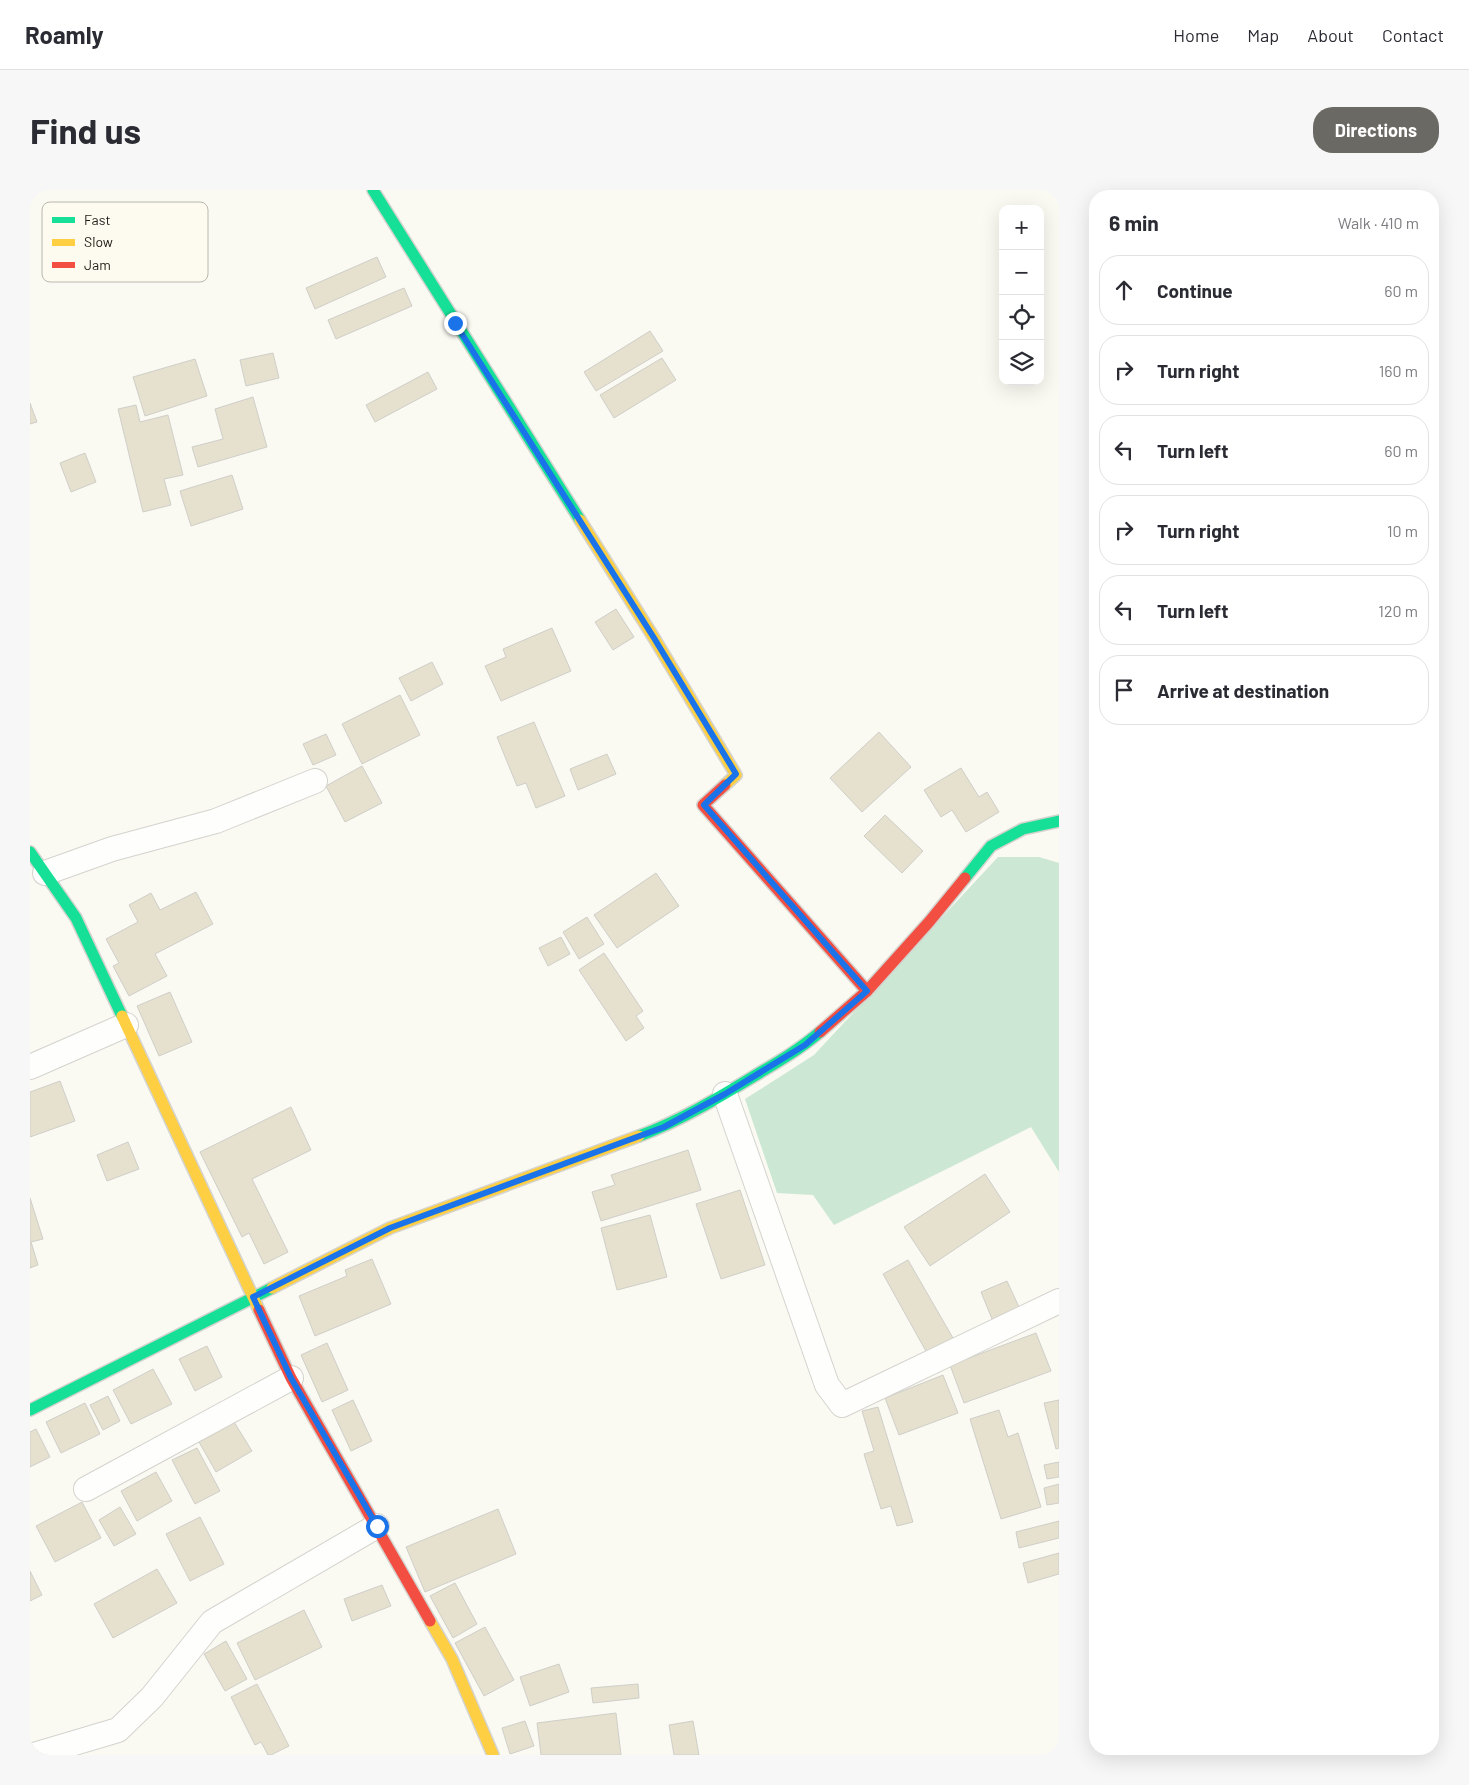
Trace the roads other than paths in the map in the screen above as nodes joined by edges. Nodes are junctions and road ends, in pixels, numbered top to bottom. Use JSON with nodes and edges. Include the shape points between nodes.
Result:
{"nodes":[{"id":1,"x":373,"y":190,"type":"edge"},
{"id":2,"x":315,"y":781,"type":"dead end"},
{"id":3,"x":1059,"y":820,"type":"edge"},
{"id":4,"x":30,"y":852,"type":"edge"},
{"id":5,"x":45,"y":873,"type":"junction"},
{"id":6,"x":867,"y":991,"type":"junction"},
{"id":7,"x":126,"y":1026,"type":"junction"},
{"id":8,"x":30,"y":1067,"type":"edge"},
{"id":9,"x":725,"y":1094,"type":"junction"},
{"id":10,"x":253,"y":1297,"type":"junction"},
{"id":11,"x":1059,"y":1301,"type":"edge"},
{"id":12,"x":291,"y":1378,"type":"junction"},
{"id":13,"x":30,"y":1410,"type":"edge"},
{"id":14,"x":86,"y":1488,"type":"dead end"},
{"id":15,"x":377,"y":1526,"type":"junction"},
{"id":16,"x":34,"y":1755,"type":"edge"},
{"id":17,"x":494,"y":1755,"type":"edge"}],
"edges":[{"from":1,"to":6,"type":"street","via":[[736,774],[704,805]]},
{"from":2,"to":5,"type":"street","via":[[216,821],[112,849]]},
{"from":3,"to":6,"type":"street","via":[[1023,829],[991,846]]},
{"from":4,"to":5,"type":"street"},
{"from":5,"to":7,"type":"street","via":[[76,918]]},
{"from":6,"to":9,"type":"street","via":[[805,1045]]},
{"from":7,"to":8,"type":"street"},
{"from":7,"to":10,"type":"street"},
{"from":9,"to":10,"type":"street","via":[[664,1127],[390,1228]]},
{"from":9,"to":11,"type":"street","via":[[827,1385],[842,1405]]},
{"from":10,"to":12,"type":"street"},
{"from":10,"to":13,"type":"street"},
{"from":12,"to":14,"type":"street"},
{"from":12,"to":15,"type":"street"},
{"from":15,"to":16,"type":"street","via":[[212,1622],[152,1697],[118,1730]]},
{"from":15,"to":17,"type":"street","via":[[452,1659]]}]}
